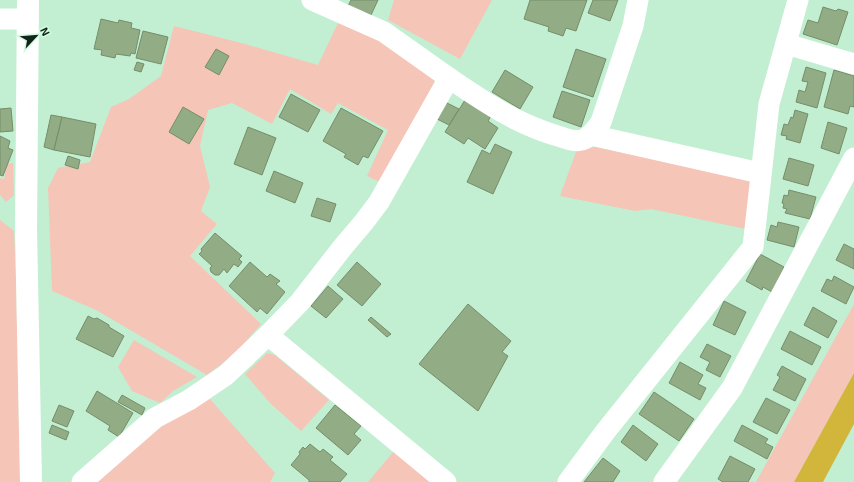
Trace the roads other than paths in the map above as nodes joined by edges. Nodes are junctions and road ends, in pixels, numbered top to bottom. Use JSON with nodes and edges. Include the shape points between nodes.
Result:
{"nodes":[{"id":1,"x":312,"y":0,"type":"edge"},
{"id":2,"x":638,"y":0,"type":"edge"},
{"id":3,"x":798,"y":0,"type":"edge"},
{"id":4,"x":28,"y":9,"type":"edge"},
{"id":5,"x":0,"y":19,"type":"edge"},
{"id":6,"x":786,"y":44,"type":"junction"},
{"id":7,"x":854,"y":64,"type":"edge"},
{"id":8,"x":449,"y":78,"type":"junction"},
{"id":9,"x":591,"y":135,"type":"junction"},
{"id":10,"x":854,"y":158,"type":"edge"},
{"id":11,"x":760,"y":173,"type":"junction"},
{"id":12,"x":268,"y":335,"type":"junction"},
{"id":13,"x":31,"y":482,"type":"edge"},
{"id":14,"x":82,"y":482,"type":"edge"},
{"id":15,"x":446,"y":482,"type":"edge"},
{"id":16,"x":568,"y":482,"type":"edge"},
{"id":17,"x":664,"y":482,"type":"edge"}],
"edges":[{"from":1,"to":8,"type":"street","via":[[384,32]]},
{"from":2,"to":9,"type":"street","via":[[633,26],[602,122]]},
{"from":3,"to":6,"type":"street"},
{"from":4,"to":5,"type":"street"},
{"from":4,"to":13,"type":"street","via":[[26,229]]},
{"from":6,"to":7,"type":"street"},
{"from":6,"to":11,"type":"street","via":[[768,104]]},
{"from":8,"to":9,"type":"street","via":[[506,115],[528,126],[572,140],[581,141]]},
{"from":8,"to":12,"type":"street","via":[[379,202],[300,302]]},
{"from":9,"to":11,"type":"street"},
{"from":10,"to":17,"type":"street","via":[[732,388]]},
{"from":11,"to":16,"type":"street","via":[[753,247]]},
{"from":12,"to":14,"type":"street","via":[[226,375],[189,400],[155,418]]},
{"from":12,"to":15,"type":"street"}]}
